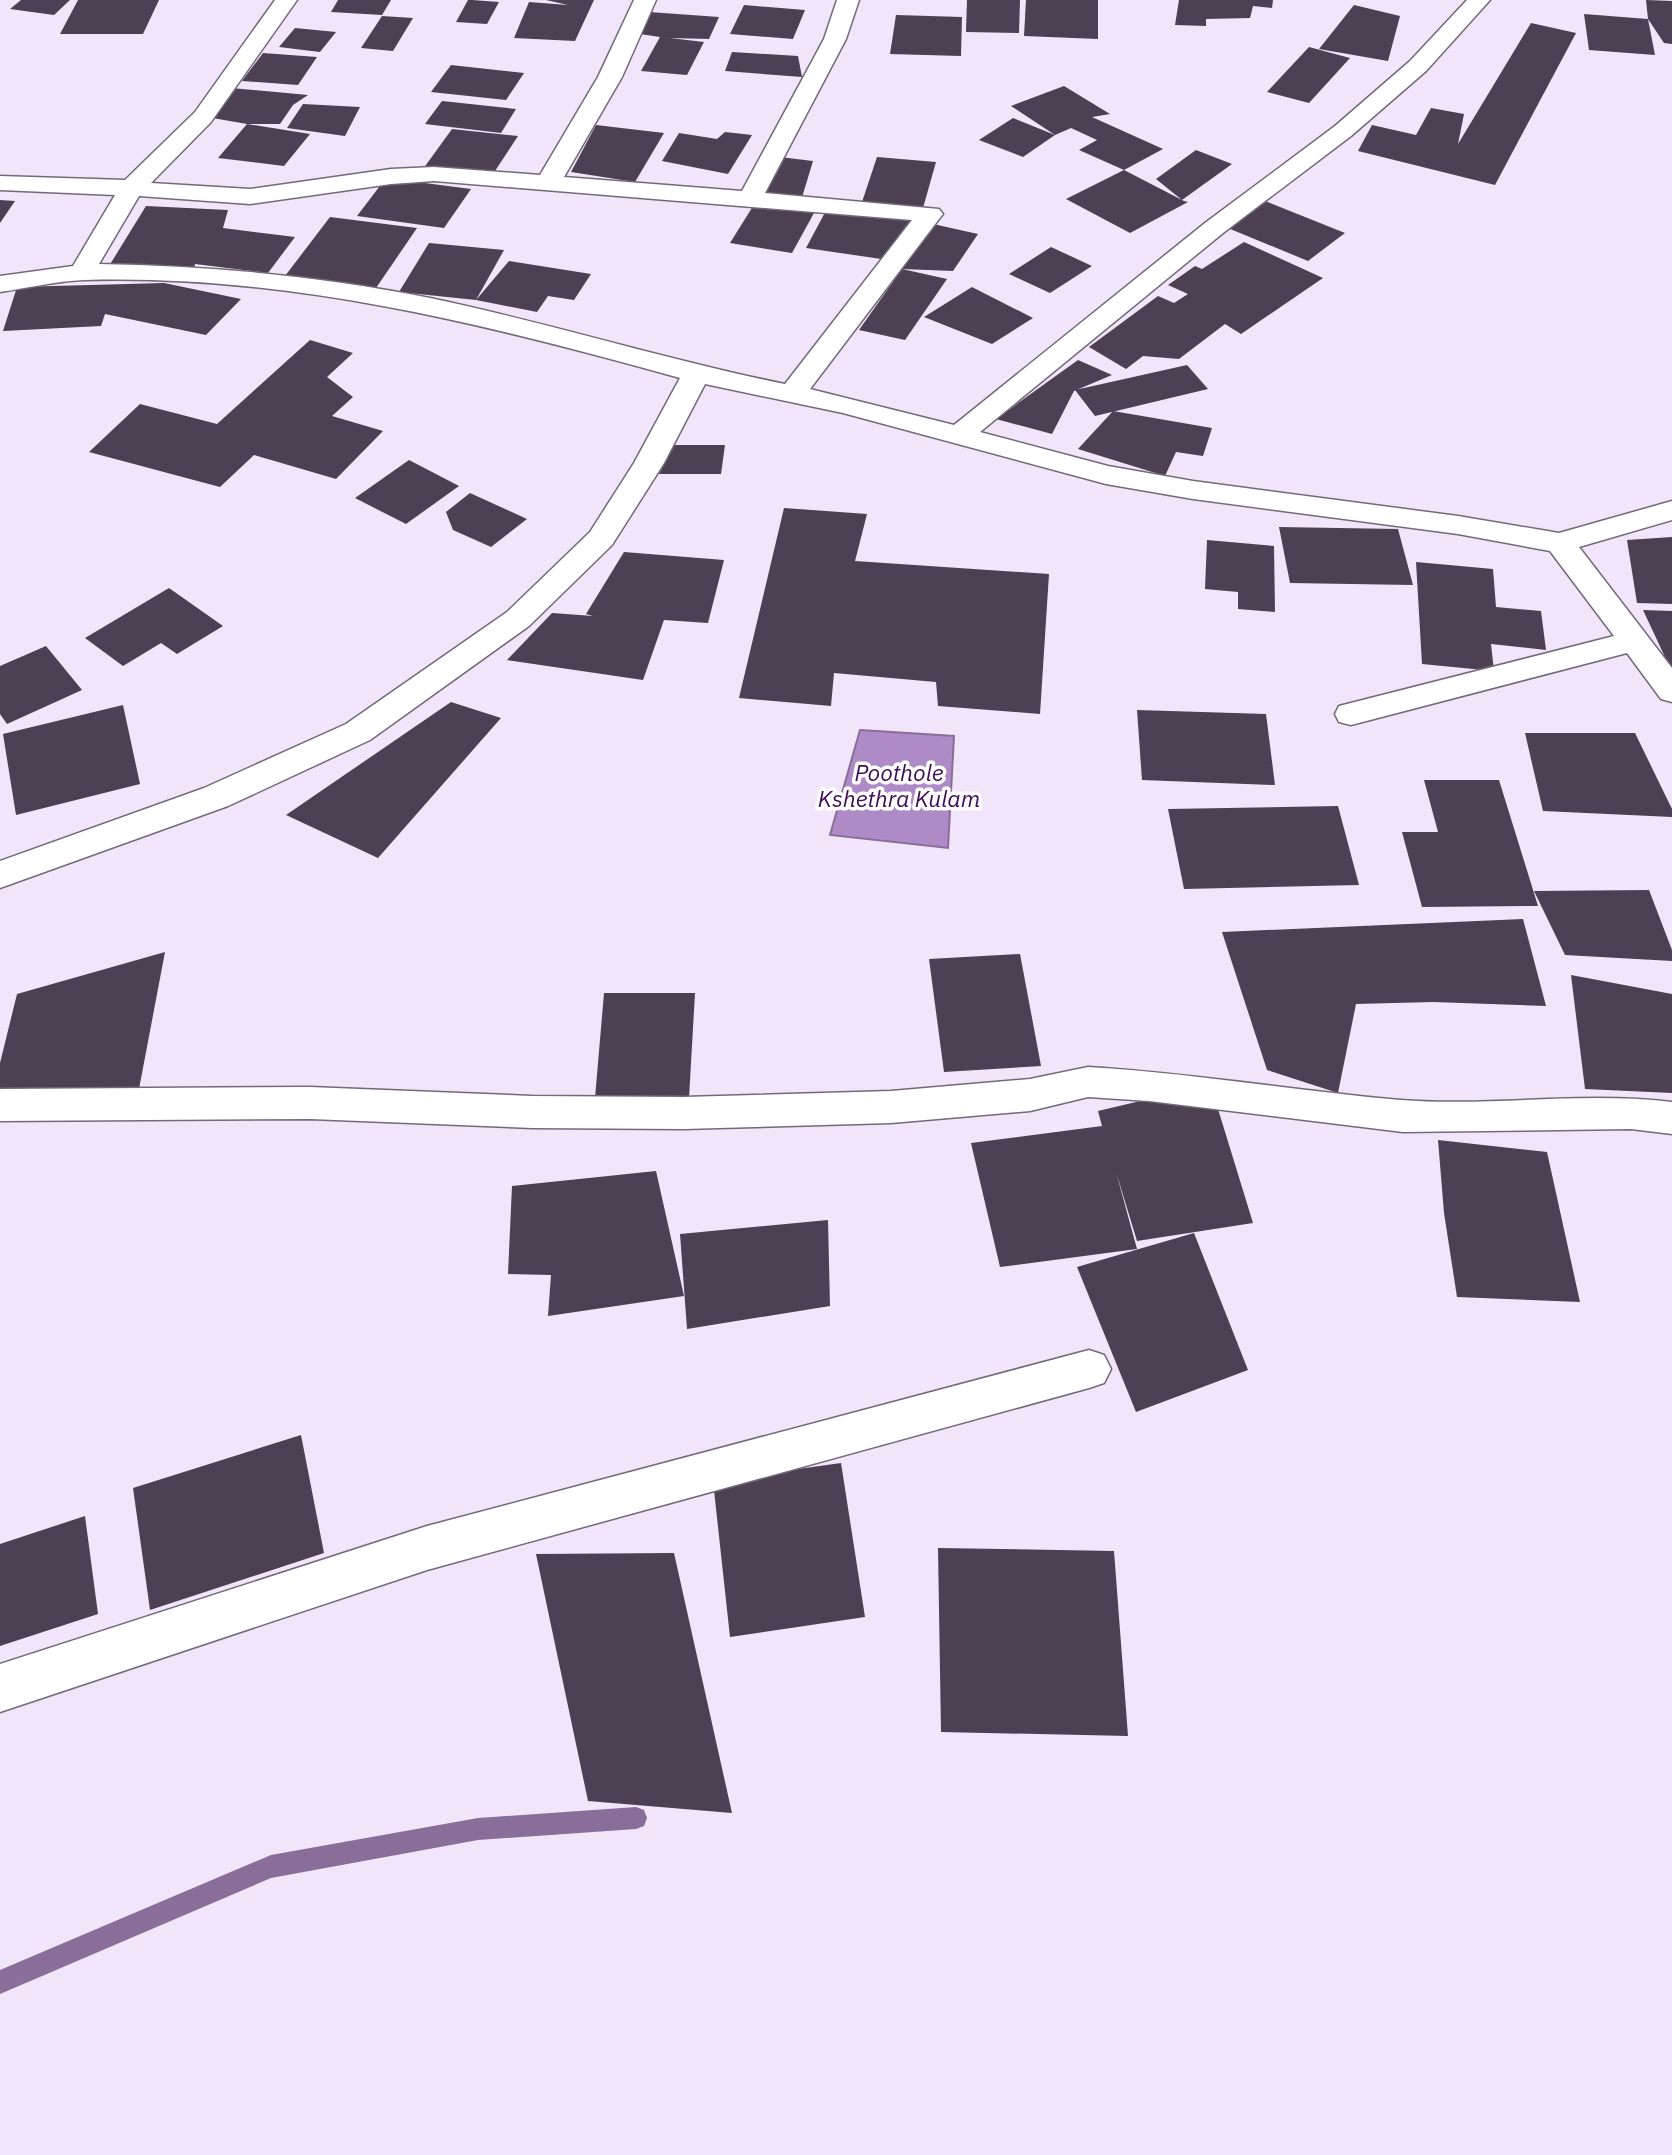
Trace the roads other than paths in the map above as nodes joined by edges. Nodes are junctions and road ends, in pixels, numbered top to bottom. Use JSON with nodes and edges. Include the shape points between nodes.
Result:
{"nodes":[{"id":1,"x":286,"y":0,"type":"edge"},
{"id":2,"x":645,"y":0,"type":"edge"},
{"id":3,"x":848,"y":0,"type":"edge"},
{"id":4,"x":1479,"y":0,"type":"edge"},
{"id":5,"x":0,"y":183,"type":"edge"},
{"id":6,"x":548,"y":183,"type":"junction"},
{"id":7,"x":131,"y":188,"type":"junction"},
{"id":8,"x":750,"y":199,"type":"junction"},
{"id":9,"x":82,"y":272,"type":"junction"},
{"id":10,"x":0,"y":284,"type":"edge"},
{"id":11,"x":696,"y":374,"type":"junction"},
{"id":12,"x":793,"y":394,"type":"junction"},
{"id":13,"x":959,"y":435,"type":"junction"},
{"id":14,"x":1672,"y":510,"type":"edge"},
{"id":15,"x":1560,"y":543,"type":"junction"},
{"id":16,"x":1634,"y":642,"type":"junction"},
{"id":17,"x":1672,"y":691,"type":"edge"},
{"id":18,"x":1351,"y":714,"type":"dead end"},
{"id":19,"x":0,"y":875,"type":"edge"},
{"id":20,"x":0,"y":1105,"type":"edge"},
{"id":21,"x":1672,"y":1118,"type":"edge"},
{"id":22,"x":1089,"y":1368,"type":"dead end"},
{"id":23,"x":0,"y":1688,"type":"edge"}],
"edges":[{"from":1,"to":7,"type":"street","via":[[203,117]]},
{"from":2,"to":6,"type":"street","via":[[610,77]]},
{"from":3,"to":8,"type":"street","via":[[835,39]]},
{"from":4,"to":13,"type":"street","via":[[1418,66],[1343,131],[1214,228]]},
{"from":5,"to":7,"type":"street"},
{"from":6,"to":7,"type":"street","via":[[389,174],[235,197]]},
{"from":6,"to":8,"type":"street"},
{"from":7,"to":9,"type":"street"},
{"from":8,"to":12,"type":"street","via":[[930,214]]},
{"from":9,"to":10,"type":"street"},
{"from":9,"to":11,"type":"street","via":[[261,280],[429,306]]},
{"from":11,"to":12,"type":"street"},
{"from":11,"to":19,"type":"street","via":[[649,463],[601,538],[518,619],[358,732],[216,796]]},
{"from":12,"to":13,"type":"street"},
{"from":13,"to":15,"type":"street","via":[[1106,475],[1194,491]]},
{"from":14,"to":15,"type":"street"},
{"from":15,"to":16,"type":"street"},
{"from":16,"to":17,"type":"street"},
{"from":16,"to":18,"type":"street"},
{"from":20,"to":21,"type":"street","via":[[310,1103],[684,1113],[891,1107],[1030,1095],[1088,1082],[1403,1116],[1631,1113]]},
{"from":22,"to":23,"type":"street","via":[[428,1548]]}]}
